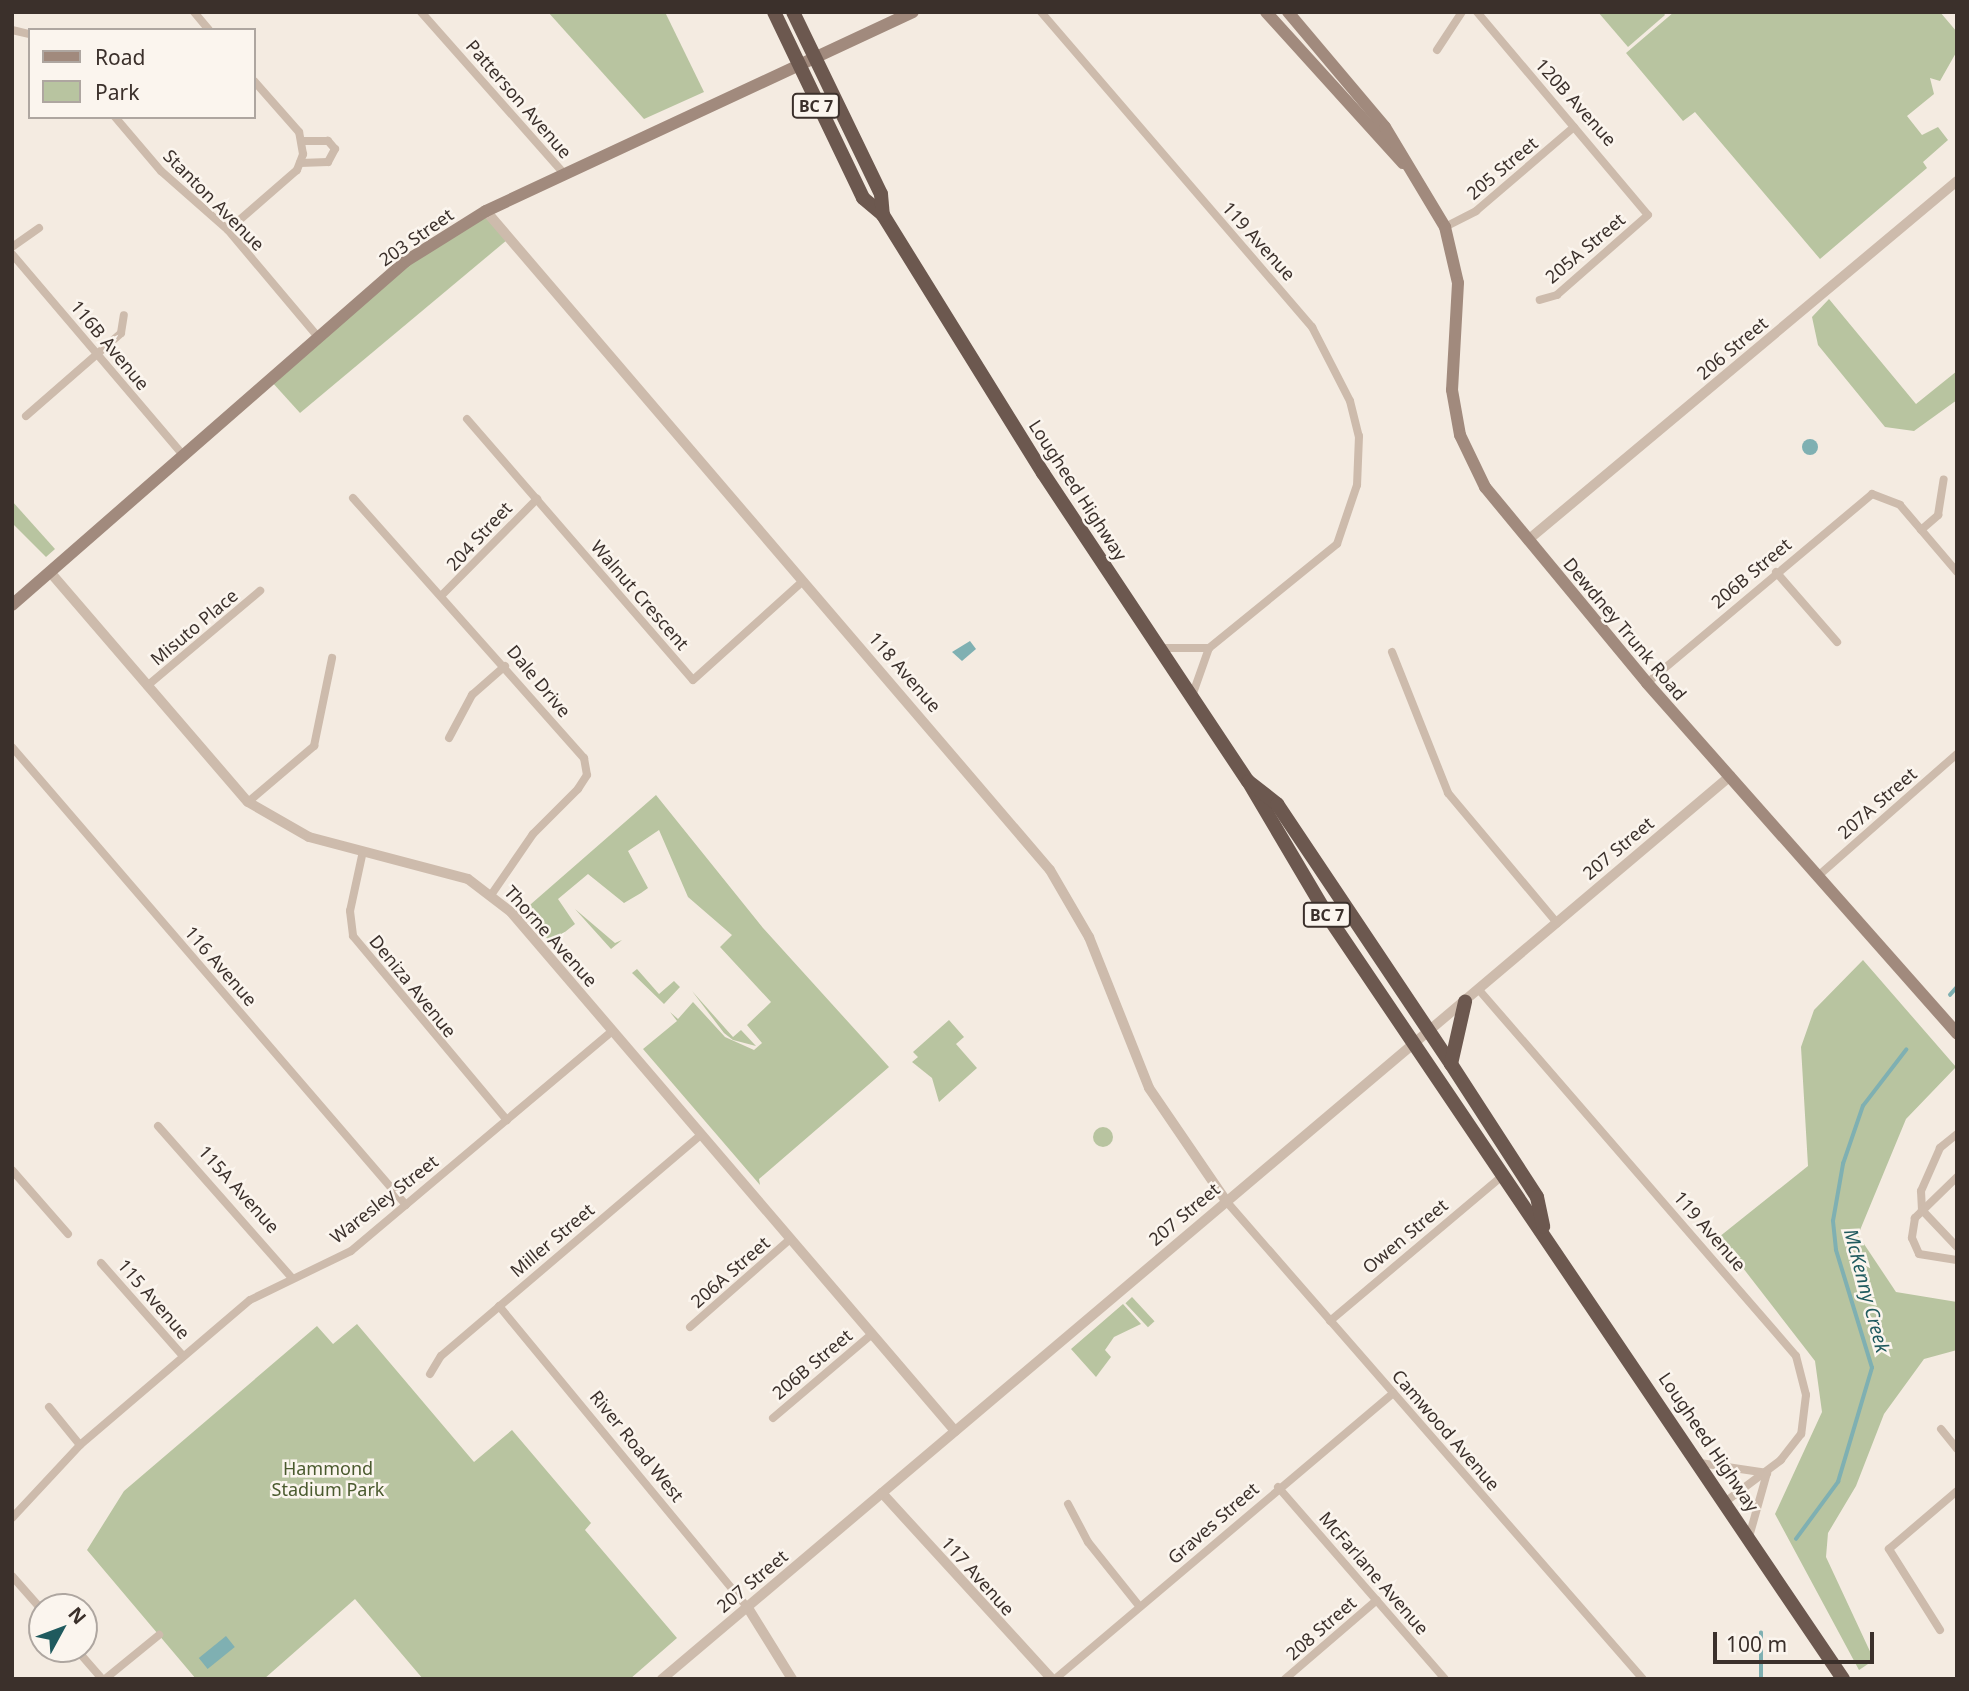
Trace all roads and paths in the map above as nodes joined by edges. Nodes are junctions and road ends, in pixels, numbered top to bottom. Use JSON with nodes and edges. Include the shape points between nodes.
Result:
{"nodes":[{"id":1,"x":194,"y":12,"type":"edge"},
{"id":2,"x":421,"y":12,"type":"edge"},
{"id":3,"x":774,"y":12,"type":"edge"},
{"id":4,"x":793,"y":12,"type":"edge"},
{"id":5,"x":913,"y":12,"type":"edge"},
{"id":6,"x":1041,"y":12,"type":"edge"},
{"id":7,"x":1266,"y":12,"type":"edge"},
{"id":8,"x":1288,"y":12,"type":"edge"},
{"id":9,"x":1462,"y":12,"type":"edge"},
{"id":10,"x":1477,"y":12,"type":"edge"},
{"id":11,"x":207,"y":28,"type":"edge"},
{"id":12,"x":1437,"y":50,"type":"dead end"},
{"id":13,"x":814,"y":61,"type":"junction"},
{"id":14,"x":799,"y":68,"type":"junction"},
{"id":15,"x":256,"y":83,"type":"edge"},
{"id":16,"x":117,"y":119,"type":"edge"},
{"id":17,"x":1574,"y":127,"type":"junction"},
{"id":18,"x":303,"y":141,"type":"junction"},
{"id":19,"x":300,"y":163,"type":"junction"},
{"id":20,"x":565,"y":175,"type":"junction"},
{"id":21,"x":1419,"y":177,"type":"junction"},
{"id":22,"x":1957,"y":181,"type":"edge"},
{"id":23,"x":486,"y":211,"type":"junction"},
{"id":24,"x":883,"y":215,"type":"junction"},
{"id":25,"x":1648,"y":215,"type":"joint"},
{"id":26,"x":1445,"y":227,"type":"junction"},
{"id":27,"x":39,"y":228,"type":"dead end"},
{"id":28,"x":228,"y":230,"type":"junction"},
{"id":29,"x":12,"y":247,"type":"edge"},
{"id":30,"x":12,"y":254,"type":"edge"},
{"id":31,"x":1540,"y":300,"type":"dead end"},
{"id":32,"x":124,"y":315,"type":"dead end"},
{"id":33,"x":318,"y":337,"type":"junction"},
{"id":34,"x":98,"y":355,"type":"junction"},
{"id":35,"x":26,"y":416,"type":"dead end"},
{"id":36,"x":467,"y":419,"type":"dead end"},
{"id":37,"x":184,"y":456,"type":"junction"},
{"id":38,"x":1944,"y":479,"type":"dead end"},
{"id":39,"x":353,"y":498,"type":"dead end"},
{"id":40,"x":537,"y":499,"type":"junction"},
{"id":41,"x":1921,"y":530,"type":"junction"},
{"id":42,"x":1528,"y":540,"type":"junction"},
{"id":43,"x":50,"y":572,"type":"junction"},
{"id":44,"x":1776,"y":572,"type":"junction"},
{"id":45,"x":1957,"y":572,"type":"edge"},
{"id":46,"x":803,"y":581,"type":"junction"},
{"id":47,"x":260,"y":591,"type":"dead end"},
{"id":48,"x":443,"y":594,"type":"junction"},
{"id":49,"x":12,"y":605,"type":"edge"},
{"id":50,"x":1837,"y":642,"type":"dead end"},
{"id":51,"x":1157,"y":647,"type":"junction"},
{"id":52,"x":1209,"y":648,"type":"junction"},
{"id":53,"x":1392,"y":652,"type":"dead end"},
{"id":54,"x":332,"y":658,"type":"dead end"},
{"id":55,"x":506,"y":666,"type":"junction"},
{"id":56,"x":1647,"y":682,"type":"junction"},
{"id":57,"x":148,"y":686,"type":"junction"},
{"id":58,"x":1191,"y":699,"type":"junction"},
{"id":59,"x":449,"y":738,"type":"dead end"},
{"id":60,"x":12,"y":747,"type":"edge"},
{"id":61,"x":1957,"y":754,"type":"edge"},
{"id":62,"x":1730,"y":776,"type":"junction"},
{"id":63,"x":1248,"y":781,"type":"junction"},
{"id":64,"x":248,"y":802,"type":"junction"},
{"id":65,"x":363,"y":851,"type":"junction"},
{"id":66,"x":1818,"y":876,"type":"junction"},
{"id":67,"x":491,"y":895,"type":"junction"},
{"id":68,"x":1557,"y":923,"type":"junction"},
{"id":69,"x":1479,"y":990,"type":"junction"},
{"id":70,"x":1465,"y":1002,"type":"junction"},
{"id":71,"x":612,"y":1031,"type":"junction"},
{"id":72,"x":1429,"y":1031,"type":"junction"},
{"id":73,"x":1957,"y":1034,"type":"edge"},
{"id":74,"x":1413,"y":1044,"type":"junction"},
{"id":75,"x":1451,"y":1065,"type":"junction"},
{"id":76,"x":507,"y":1121,"type":"junction"},
{"id":77,"x":158,"y":1126,"type":"dead end"},
{"id":78,"x":1957,"y":1134,"type":"edge"},
{"id":79,"x":701,"y":1135,"type":"junction"},
{"id":80,"x":12,"y":1170,"type":"edge"},
{"id":81,"x":1501,"y":1177,"type":"junction"},
{"id":82,"x":1957,"y":1177,"type":"edge"},
{"id":83,"x":1226,"y":1201,"type":"junction"},
{"id":84,"x":406,"y":1205,"type":"junction"},
{"id":85,"x":1922,"y":1210,"type":"junction"},
{"id":86,"x":1543,"y":1227,"type":"junction"},
{"id":87,"x":68,"y":1234,"type":"dead end"},
{"id":88,"x":790,"y":1239,"type":"junction"},
{"id":89,"x":1957,"y":1247,"type":"edge"},
{"id":90,"x":1957,"y":1260,"type":"edge"},
{"id":91,"x":101,"y":1263,"type":"dead end"},
{"id":92,"x":292,"y":1278,"type":"junction"},
{"id":93,"x":499,"y":1306,"type":"junction"},
{"id":94,"x":1330,"y":1321,"type":"junction"},
{"id":95,"x":690,"y":1328,"type":"dead end"},
{"id":96,"x":872,"y":1334,"type":"junction"},
{"id":97,"x":183,"y":1356,"type":"junction"},
{"id":98,"x":430,"y":1374,"type":"dead end"},
{"id":99,"x":1393,"y":1393,"type":"junction"},
{"id":100,"x":49,"y":1406,"type":"dead end"},
{"id":101,"x":773,"y":1418,"type":"dead end"},
{"id":102,"x":1941,"y":1429,"type":"dead end"},
{"id":103,"x":955,"y":1431,"type":"junction"},
{"id":104,"x":80,"y":1445,"type":"junction"},
{"id":105,"x":1957,"y":1450,"type":"edge"},
{"id":106,"x":1700,"y":1463,"type":"junction"},
{"id":107,"x":1767,"y":1473,"type":"junction"},
{"id":108,"x":1278,"y":1488,"type":"junction"},
{"id":109,"x":1957,"y":1491,"type":"edge"},
{"id":110,"x":882,"y":1493,"type":"junction"},
{"id":111,"x":1726,"y":1502,"type":"junction"},
{"id":112,"x":1068,"y":1504,"type":"dead end"},
{"id":113,"x":12,"y":1518,"type":"edge"},
{"id":114,"x":1749,"y":1537,"type":"junction"},
{"id":115,"x":12,"y":1576,"type":"edge"},
{"id":116,"x":28,"y":1594,"type":"edge"},
{"id":117,"x":1377,"y":1601,"type":"junction"},
{"id":118,"x":1139,"y":1606,"type":"junction"},
{"id":119,"x":747,"y":1608,"type":"junction"},
{"id":120,"x":1940,"y":1630,"type":"dead end"},
{"id":121,"x":159,"y":1635,"type":"dead end"},
{"id":122,"x":89,"y":1663,"type":"edge"},
{"id":123,"x":104,"y":1679,"type":"edge"},
{"id":124,"x":662,"y":1679,"type":"edge"},
{"id":125,"x":792,"y":1679,"type":"edge"},
{"id":126,"x":1053,"y":1679,"type":"edge"},
{"id":127,"x":1285,"y":1679,"type":"edge"},
{"id":128,"x":1445,"y":1679,"type":"edge"},
{"id":129,"x":1643,"y":1679,"type":"edge"},
{"id":130,"x":1843,"y":1679,"type":"edge"}],
"edges":[{"from":1,"to":11,"type":"street"},
{"from":2,"to":20,"type":"street","name":"Patterson Avenue"},
{"from":3,"to":14,"type":"highway","name":"Lougheed Highway","number":"BC 7"},
{"from":4,"to":13,"type":"highway","name":"Lougheed Highway","number":"BC 7"},
{"from":5,"to":13,"type":"main road","name":"203 Street"},
{"from":6,"to":52,"type":"street","name":"119 Avenue","via":[[1323,343],[1359,436],[1357,485],[1346,531]]},
{"from":7,"to":21,"type":"main road","name":"Dewdney Trunk Road"},
{"from":8,"to":21,"type":"main road","name":"Dewdney Trunk Road"},
{"from":9,"to":12,"type":"street"},
{"from":10,"to":17,"type":"street","name":"120B Avenue"},
{"from":13,"to":14,"type":"main road","name":"203 Street"},
{"from":13,"to":24,"type":"highway","name":"Lougheed Highway","number":"BC 7","via":[[881,194]]},
{"from":14,"to":20,"type":"main road","name":"203 Street"},
{"from":14,"to":24,"type":"highway","name":"Lougheed Highway","number":"BC 7","via":[[863,198]]},
{"from":15,"to":18,"type":"street"},
{"from":16,"to":28,"type":"street","name":"Stanton Avenue"},
{"from":17,"to":25,"type":"street","name":"120B Avenue"},
{"from":17,"to":26,"type":"street","name":"205 Street","via":[[1476,211]]},
{"from":18,"to":19,"type":"street"},
{"from":18,"to":19,"type":"street","via":[[328,141],[335,149],[328,162]]},
{"from":19,"to":28,"type":"street"},
{"from":20,"to":23,"type":"main road","name":"203 Street"},
{"from":21,"to":26,"type":"main road","name":"Dewdney Trunk Road"},
{"from":22,"to":42,"type":"street","name":"206 Street"},
{"from":23,"to":33,"type":"main road","name":"203 Street","via":[[406,261]]},
{"from":23,"to":46,"type":"street","name":"118 Avenue"},
{"from":24,"to":51,"type":"highway","name":"Lougheed Highway","number":"BC 7"},
{"from":25,"to":31,"type":"street","name":"205A Street","via":[[1557,295]]},
{"from":26,"to":42,"type":"main road","name":"Dewdney Trunk Road","via":[[1458,283],[1452,390],[1461,435],[1485,487]]},
{"from":27,"to":29,"type":"street"},
{"from":28,"to":33,"type":"street","name":"Stanton Avenue"},
{"from":30,"to":34,"type":"street","name":"116B Avenue"},
{"from":32,"to":34,"type":"street","via":[[121,333]]},
{"from":33,"to":37,"type":"main road","name":"203 Street"},
{"from":34,"to":35,"type":"street"},
{"from":34,"to":37,"type":"street","name":"116B Avenue"},
{"from":36,"to":40,"type":"street","name":"Walnut Crescent"},
{"from":37,"to":43,"type":"main road","name":"203 Street"},
{"from":38,"to":41,"type":"street","via":[[1938,515]]},
{"from":39,"to":48,"type":"street","name":"Dale Drive"},
{"from":40,"to":46,"type":"street","name":"Walnut Crescent","via":[[693,680]]},
{"from":40,"to":48,"type":"street","name":"204 Street"},
{"from":41,"to":44,"type":"street","name":"206B Street","via":[[1893,499],[1879,493],[1864,499]]},
{"from":41,"to":45,"type":"street"},
{"from":42,"to":56,"type":"main road","name":"Dewdney Trunk Road"},
{"from":43,"to":49,"type":"main road","name":"203 Street"},
{"from":43,"to":57,"type":"street","name":"Thorne Avenue"},
{"from":44,"to":50,"type":"street"},
{"from":44,"to":56,"type":"street","name":"206B Street"},
{"from":46,"to":83,"type":"street","name":"118 Avenue","via":[[1065,891],[1149,1088]]},
{"from":47,"to":57,"type":"street","name":"Misuto Place"},
{"from":48,"to":55,"type":"street","name":"Dale Drive"},
{"from":51,"to":52,"type":"street"},
{"from":51,"to":58,"type":"highway","name":"Lougheed Highway","number":"BC 7"},
{"from":52,"to":58,"type":"street"},
{"from":53,"to":68,"type":"street","via":[[1448,793]]},
{"from":54,"to":64,"type":"street","via":[[314,746]]},
{"from":55,"to":59,"type":"street","via":[[472,695]]},
{"from":55,"to":67,"type":"street","name":"Dale Drive","via":[[584,758],[587,775],[533,834]]},
{"from":56,"to":62,"type":"main road","name":"Dewdney Trunk Road"},
{"from":57,"to":64,"type":"street","name":"Thorne Avenue"},
{"from":58,"to":63,"type":"highway","name":"Lougheed Highway","number":"BC 7"},
{"from":60,"to":84,"type":"street","name":"116 Avenue"},
{"from":61,"to":66,"type":"street","name":"207A Street"},
{"from":62,"to":66,"type":"main road","name":"Dewdney Trunk Road"},
{"from":62,"to":68,"type":"street","name":"207 Street"},
{"from":63,"to":72,"type":"highway","name":"Lougheed Highway","number":"BC 7","via":[[1277,804]]},
{"from":63,"to":74,"type":"highway","name":"Lougheed Highway","number":"BC 7","via":[[1262,813]]},
{"from":64,"to":65,"type":"street","name":"Thorne Avenue","via":[[298,832]]},
{"from":65,"to":67,"type":"street","name":"Thorne Avenue","via":[[468,879]]},
{"from":65,"to":76,"type":"street","name":"Deniza Avenue","via":[[350,911],[353,936]]},
{"from":66,"to":73,"type":"main road","name":"Dewdney Trunk Road"},
{"from":67,"to":71,"type":"street","name":"Thorne Avenue"},
{"from":68,"to":69,"type":"street","name":"207 Street"},
{"from":69,"to":70,"type":"street","name":"207 Street"},
{"from":69,"to":107,"type":"street","name":"119 Avenue","via":[[1796,1356],[1806,1415],[1801,1434]]},
{"from":70,"to":72,"type":"street","name":"207 Street"},
{"from":70,"to":75,"type":"highway"},
{"from":71,"to":76,"type":"street","name":"Waresley Street"},
{"from":71,"to":79,"type":"street","name":"Thorne Avenue"},
{"from":72,"to":74,"type":"street","name":"207 Street"},
{"from":72,"to":75,"type":"highway","name":"Lougheed Highway","number":"BC 7"},
{"from":74,"to":81,"type":"highway","name":"Lougheed Highway","number":"BC 7"},
{"from":74,"to":83,"type":"street","name":"207 Street"},
{"from":75,"to":86,"type":"highway","name":"Lougheed Highway","number":"BC 7","via":[[1536,1197]]},
{"from":76,"to":84,"type":"street","name":"Waresley Street"},
{"from":77,"to":92,"type":"street","name":"115A Avenue"},
{"from":78,"to":85,"type":"street","via":[[1927,1173]]},
{"from":79,"to":88,"type":"street","name":"Thorne Avenue"},
{"from":79,"to":93,"type":"street","name":"Miller Street"},
{"from":80,"to":87,"type":"street"},
{"from":81,"to":86,"type":"highway","name":"Lougheed Highway","number":"BC 7"},
{"from":81,"to":94,"type":"street","name":"Owen Street"},
{"from":82,"to":85,"type":"street"},
{"from":83,"to":94,"type":"street","name":"Camwood Avenue"},
{"from":83,"to":103,"type":"street","name":"207 Street"},
{"from":84,"to":92,"type":"street","name":"Waresley Street","via":[[351,1251]]},
{"from":85,"to":89,"type":"street"},
{"from":85,"to":90,"type":"street","via":[[1912,1228],[1919,1254]]},
{"from":86,"to":106,"type":"highway","name":"Lougheed Highway","number":"BC 7"},
{"from":88,"to":95,"type":"street","name":"206A Street"},
{"from":88,"to":96,"type":"street","name":"Thorne Avenue"},
{"from":91,"to":97,"type":"street","name":"115 Avenue"},
{"from":92,"to":97,"type":"street","name":"Waresley Street","via":[[250,1300]]},
{"from":93,"to":98,"type":"street","name":"Miller Street","via":[[441,1356]]},
{"from":93,"to":119,"type":"street","name":"River Road West","via":[[639,1468]]},
{"from":94,"to":99,"type":"street","name":"Camwood Avenue"},
{"from":96,"to":101,"type":"street","name":"206B Street"},
{"from":96,"to":103,"type":"street","name":"Thorne Avenue"},
{"from":97,"to":104,"type":"street","name":"Waresley Street"},
{"from":99,"to":108,"type":"street","name":"Graves Street"},
{"from":99,"to":129,"type":"street","name":"Camwood Avenue"},
{"from":100,"to":104,"type":"street"},
{"from":102,"to":105,"type":"street"},
{"from":103,"to":110,"type":"street","name":"207 Street"},
{"from":104,"to":113,"type":"street","name":"Waresley Street"},
{"from":106,"to":107,"type":"street"},
{"from":106,"to":111,"type":"highway","name":"Lougheed Highway","number":"BC 7"},
{"from":107,"to":111,"type":"street","name":"119 Avenue"},
{"from":107,"to":114,"type":"street"},
{"from":108,"to":117,"type":"street","name":"McFarlane Avenue"},
{"from":108,"to":118,"type":"street","name":"Graves Street"},
{"from":109,"to":120,"type":"street","via":[[1889,1549]]},
{"from":110,"to":119,"type":"street","name":"207 Street"},
{"from":110,"to":126,"type":"street","name":"117 Avenue"},
{"from":111,"to":114,"type":"highway","name":"Lougheed Highway","number":"BC 7"},
{"from":112,"to":118,"type":"street","via":[[1088,1542]]},
{"from":114,"to":130,"type":"highway","name":"Lougheed Highway","number":"BC 7"},
{"from":115,"to":116,"type":"street"},
{"from":117,"to":127,"type":"street","name":"208 Street"},
{"from":117,"to":128,"type":"street","name":"McFarlane Avenue"},
{"from":118,"to":126,"type":"street","name":"Graves Street"},
{"from":119,"to":124,"type":"street","name":"207 Street"},
{"from":119,"to":125,"type":"street"},
{"from":121,"to":123,"type":"street"},
{"from":122,"to":123,"type":"street"}]}
